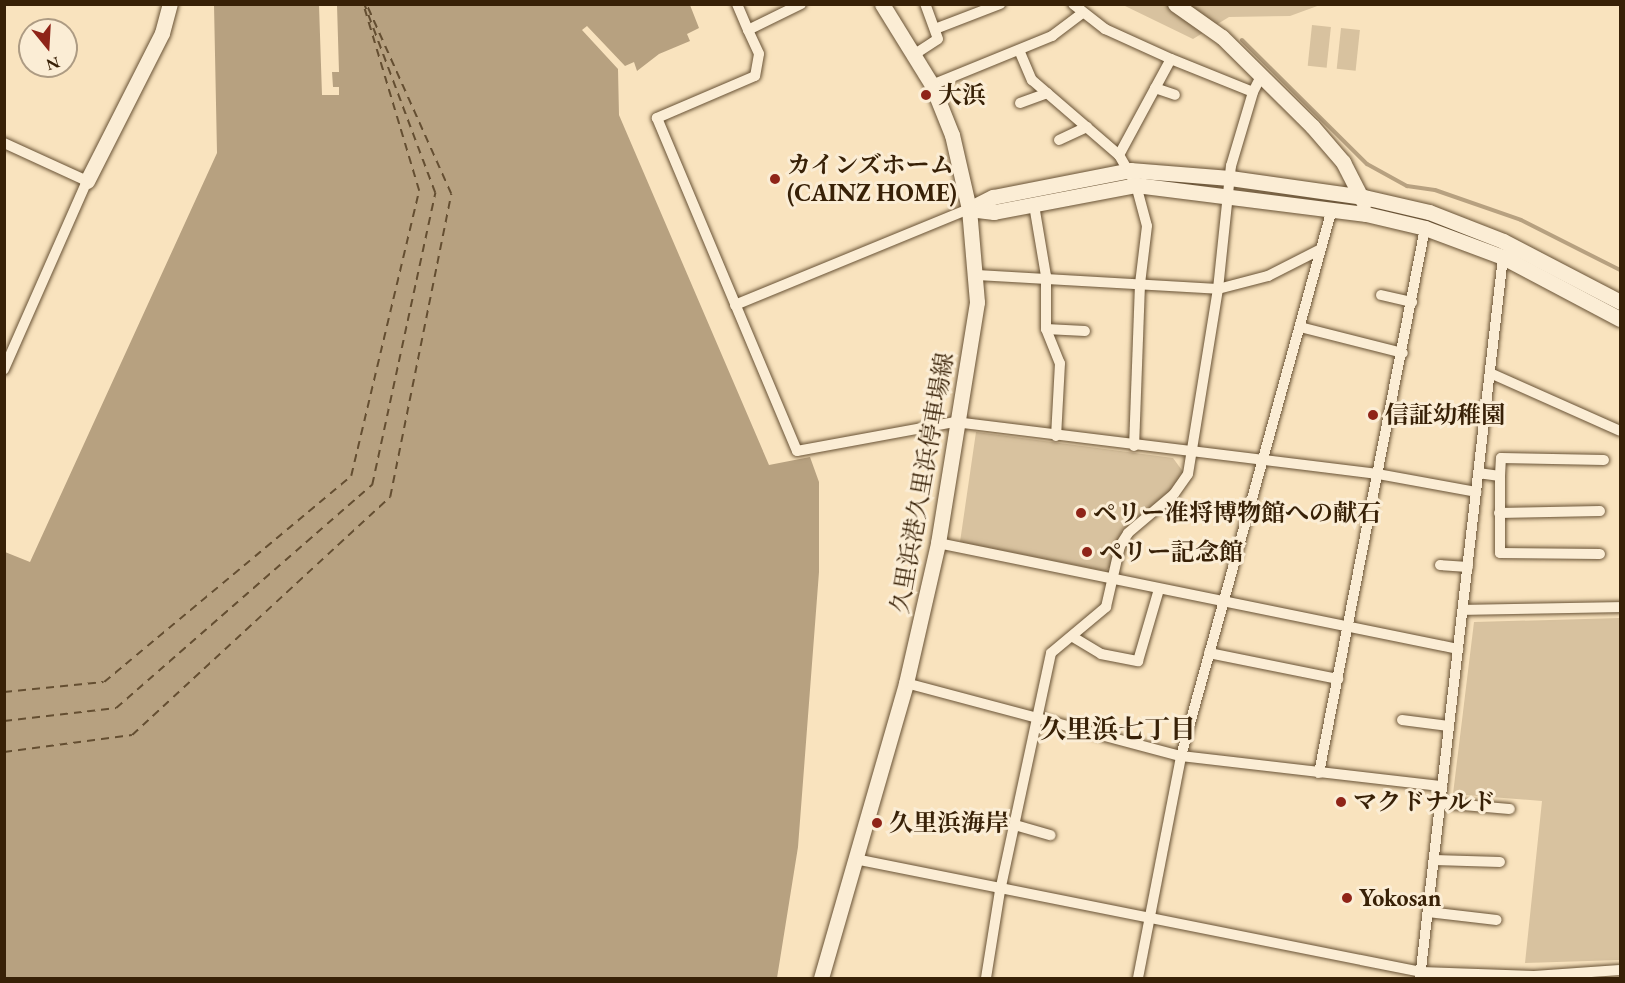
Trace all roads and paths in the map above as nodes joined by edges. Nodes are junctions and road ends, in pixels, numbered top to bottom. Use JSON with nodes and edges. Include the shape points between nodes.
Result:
{"nodes":[{"id":1,"x":170,"y":4,"type":"edge"},
{"id":2,"x":738,"y":4,"type":"edge"},
{"id":3,"x":801,"y":4,"type":"edge"},
{"id":4,"x":882,"y":4,"type":"edge"},
{"id":5,"x":925,"y":4,"type":"edge"},
{"id":6,"x":1000,"y":4,"type":"edge"},
{"id":7,"x":1072,"y":4,"type":"edge"},
{"id":8,"x":1175,"y":4,"type":"edge"},
{"id":9,"x":1082,"y":13,"type":"junction"},
{"id":10,"x":935,"y":29,"type":"junction"},
{"id":11,"x":748,"y":30,"type":"junction"},
{"id":12,"x":1019,"y":50,"type":"junction"},
{"id":13,"x":915,"y":54,"type":"junction"},
{"id":14,"x":1171,"y":59,"type":"junction"},
{"id":15,"x":932,"y":85,"type":"junction"},
{"id":16,"x":1257,"y":85,"type":"junction"},
{"id":17,"x":1155,"y":88,"type":"junction"},
{"id":18,"x":1047,"y":93,"type":"junction"},
{"id":19,"x":1175,"y":95,"type":"dead end"},
{"id":20,"x":1020,"y":103,"type":"dead end"},
{"id":21,"x":1087,"y":126,"type":"junction"},
{"id":22,"x":1059,"y":140,"type":"dead end"},
{"id":23,"x":4,"y":143,"type":"edge"},
{"id":24,"x":1119,"y":155,"type":"junction"},
{"id":25,"x":1130,"y":170,"type":"junction"},
{"id":26,"x":1230,"y":178,"type":"junction"},
{"id":27,"x":87,"y":181,"type":"junction"},
{"id":28,"x":1136,"y":185,"type":"junction"},
{"id":29,"x":1231,"y":195,"type":"junction"},
{"id":30,"x":1364,"y":197,"type":"junction"},
{"id":31,"x":1034,"y":205,"type":"junction"},
{"id":32,"x":969,"y":209,"type":"junction"},
{"id":33,"x":1332,"y":209,"type":"junction"},
{"id":34,"x":1366,"y":214,"type":"junction"},
{"id":35,"x":1425,"y":228,"type":"junction"},
{"id":36,"x":1321,"y":249,"type":"junction"},
{"id":37,"x":1503,"y":257,"type":"junction"},
{"id":38,"x":977,"y":275,"type":"junction"},
{"id":39,"x":1046,"y":276,"type":"junction"},
{"id":40,"x":1140,"y":284,"type":"junction"},
{"id":41,"x":1218,"y":289,"type":"junction"},
{"id":42,"x":1381,"y":295,"type":"dead end"},
{"id":43,"x":1412,"y":302,"type":"junction"},
{"id":44,"x":1620,"y":302,"type":"edge"},
{"id":45,"x":735,"y":305,"type":"junction"},
{"id":46,"x":1620,"y":319,"type":"edge"},
{"id":47,"x":1300,"y":327,"type":"junction"},
{"id":48,"x":1047,"y":329,"type":"junction"},
{"id":49,"x":1085,"y":331,"type":"dead end"},
{"id":50,"x":1403,"y":353,"type":"junction"},
{"id":51,"x":4,"y":369,"type":"edge"},
{"id":52,"x":1490,"y":373,"type":"junction"},
{"id":53,"x":955,"y":422,"type":"junction"},
{"id":54,"x":1620,"y":431,"type":"edge"},
{"id":55,"x":1056,"y":436,"type":"junction"},
{"id":56,"x":1134,"y":446,"type":"junction"},
{"id":57,"x":1193,"y":453,"type":"junction"},
{"id":58,"x":1604,"y":460,"type":"dead end"},
{"id":59,"x":1263,"y":462,"type":"junction"},
{"id":60,"x":1478,"y":473,"type":"junction"},
{"id":61,"x":1378,"y":474,"type":"junction"},
{"id":62,"x":1500,"y":476,"type":"junction"},
{"id":63,"x":1476,"y":492,"type":"junction"},
{"id":64,"x":1600,"y":511,"type":"dead end"},
{"id":65,"x":1499,"y":513,"type":"junction"},
{"id":66,"x":938,"y":543,"type":"junction"},
{"id":67,"x":1600,"y":554,"type":"dead end"},
{"id":68,"x":1440,"y":565,"type":"dead end"},
{"id":69,"x":1467,"y":567,"type":"junction"},
{"id":70,"x":1115,"y":578,"type":"junction"},
{"id":71,"x":1159,"y":589,"type":"junction"},
{"id":72,"x":1226,"y":601,"type":"junction"},
{"id":73,"x":1620,"y":607,"type":"edge"},
{"id":74,"x":1463,"y":610,"type":"junction"},
{"id":75,"x":1348,"y":627,"type":"junction"},
{"id":76,"x":1073,"y":637,"type":"junction"},
{"id":77,"x":1458,"y":650,"type":"junction"},
{"id":78,"x":1209,"y":653,"type":"junction"},
{"id":79,"x":1338,"y":679,"type":"junction"},
{"id":80,"x":906,"y":683,"type":"junction"},
{"id":81,"x":1034,"y":716,"type":"junction"},
{"id":82,"x":1402,"y":720,"type":"dead end"},
{"id":83,"x":1449,"y":726,"type":"junction"},
{"id":84,"x":1181,"y":756,"type":"junction"},
{"id":85,"x":1319,"y":773,"type":"junction"},
{"id":86,"x":1442,"y":786,"type":"junction"},
{"id":87,"x":1440,"y":802,"type":"junction"},
{"id":88,"x":1510,"y":809,"type":"dead end"},
{"id":89,"x":1015,"y":825,"type":"junction"},
{"id":90,"x":1051,"y":835,"type":"dead end"},
{"id":91,"x":855,"y":859,"type":"junction"},
{"id":92,"x":1434,"y":860,"type":"junction"},
{"id":93,"x":1500,"y":862,"type":"dead end"},
{"id":94,"x":1000,"y":891,"type":"junction"},
{"id":95,"x":1428,"y":912,"type":"junction"},
{"id":96,"x":1150,"y":916,"type":"junction"},
{"id":97,"x":1497,"y":920,"type":"dead end"},
{"id":98,"x":1620,"y":970,"type":"edge"},
{"id":99,"x":1420,"y":975,"type":"edge"},
{"id":100,"x":821,"y":978,"type":"edge"},
{"id":101,"x":986,"y":978,"type":"edge"},
{"id":102,"x":1138,"y":978,"type":"edge"}],
"edges":[{"from":1,"to":27,"type":"street","via":[[159,38]]},
{"from":2,"to":11,"type":"street"},
{"from":3,"to":11,"type":"street"},
{"from":4,"to":13,"type":"street","name":"久里浜港久里浜停車場線"},
{"from":5,"to":10,"type":"street"},
{"from":6,"to":10,"type":"street"},
{"from":7,"to":9,"type":"street"},
{"from":8,"to":16,"type":"street","via":[[1222,37]]},
{"from":9,"to":12,"type":"street","via":[[1052,36]]},
{"from":9,"to":14,"type":"street"},
{"from":10,"to":13,"type":"street","via":[[938,39]]},
{"from":11,"to":45,"type":"street","via":[[759,54],[755,76],[657,118]]},
{"from":12,"to":15,"type":"street"},
{"from":12,"to":18,"type":"street","via":[[1032,80]]},
{"from":13,"to":15,"type":"street","name":"久里浜港久里浜停車場線"},
{"from":14,"to":16,"type":"street"},
{"from":14,"to":17,"type":"street"},
{"from":15,"to":32,"type":"street","name":"久里浜港久里浜停車場線","via":[[952,135]]},
{"from":16,"to":26,"type":"street"},
{"from":16,"to":30,"type":"street","via":[[1312,126]]},
{"from":17,"to":19,"type":"street"},
{"from":17,"to":24,"type":"street"},
{"from":18,"to":20,"type":"street"},
{"from":18,"to":21,"type":"street"},
{"from":21,"to":22,"type":"street"},
{"from":21,"to":24,"type":"street"},
{"from":23,"to":27,"type":"street"},
{"from":24,"to":25,"type":"street"},
{"from":25,"to":26,"type":"street"},
{"from":25,"to":28,"type":"street"},
{"from":25,"to":32,"type":"street","via":[[993,197]]},
{"from":26,"to":29,"type":"street"},
{"from":26,"to":30,"type":"street"},
{"from":27,"to":51,"type":"street"},
{"from":28,"to":29,"type":"street"},
{"from":28,"to":31,"type":"street"},
{"from":28,"to":40,"type":"street","via":[[1147,226]]},
{"from":29,"to":33,"type":"street"},
{"from":29,"to":41,"type":"street"},
{"from":30,"to":34,"type":"street"},
{"from":30,"to":44,"type":"street","via":[[1429,212],[1503,241]]},
{"from":31,"to":32,"type":"street","via":[[994,212]]},
{"from":31,"to":39,"type":"street"},
{"from":32,"to":38,"type":"street","name":"久里浜港久里浜停車場線"},
{"from":32,"to":45,"type":"street"},
{"from":33,"to":34,"type":"street"},
{"from":33,"to":36,"type":"street"},
{"from":34,"to":35,"type":"street"},
{"from":35,"to":37,"type":"street"},
{"from":35,"to":43,"type":"street"},
{"from":36,"to":41,"type":"street","via":[[1268,276]]},
{"from":36,"to":47,"type":"street"},
{"from":37,"to":46,"type":"street"},
{"from":37,"to":52,"type":"street"},
{"from":38,"to":39,"type":"street"},
{"from":38,"to":53,"type":"street","name":"久里浜港久里浜停車場線","via":[[974,330]]},
{"from":39,"to":40,"type":"street"},
{"from":39,"to":48,"type":"street"},
{"from":40,"to":41,"type":"street"},
{"from":40,"to":56,"type":"street"},
{"from":41,"to":57,"type":"street"},
{"from":42,"to":43,"type":"street"},
{"from":43,"to":50,"type":"street"},
{"from":45,"to":53,"type":"street","via":[[797,451]]},
{"from":47,"to":50,"type":"street"},
{"from":47,"to":59,"type":"street"},
{"from":48,"to":49,"type":"street"},
{"from":48,"to":55,"type":"street","via":[[1060,363]]},
{"from":50,"to":61,"type":"street"},
{"from":52,"to":54,"type":"street"},
{"from":52,"to":60,"type":"street"},
{"from":53,"to":55,"type":"street"},
{"from":53,"to":66,"type":"street","name":"久里浜港久里浜停車場線"},
{"from":55,"to":56,"type":"street"},
{"from":56,"to":57,"type":"street"},
{"from":57,"to":59,"type":"street"},
{"from":57,"to":70,"type":"street","via":[[1185,481],[1120,546]]},
{"from":58,"to":62,"type":"street","via":[[1501,458]]},
{"from":59,"to":61,"type":"street"},
{"from":59,"to":72,"type":"street"},
{"from":60,"to":62,"type":"street"},
{"from":60,"to":63,"type":"street"},
{"from":61,"to":63,"type":"street"},
{"from":61,"to":75,"type":"street"},
{"from":62,"to":65,"type":"street"},
{"from":63,"to":69,"type":"street"},
{"from":64,"to":65,"type":"street"},
{"from":65,"to":67,"type":"street","via":[[1500,553]]},
{"from":66,"to":70,"type":"street"},
{"from":66,"to":80,"type":"street","name":"久里浜港久里浜停車場線"},
{"from":68,"to":69,"type":"street"},
{"from":69,"to":74,"type":"street"},
{"from":70,"to":71,"type":"street"},
{"from":70,"to":76,"type":"street","via":[[1106,607]]},
{"from":71,"to":72,"type":"street"},
{"from":71,"to":76,"type":"street","via":[[1138,661],[1101,654]]},
{"from":72,"to":75,"type":"street"},
{"from":72,"to":78,"type":"street"},
{"from":73,"to":74,"type":"street"},
{"from":74,"to":77,"type":"street"},
{"from":75,"to":77,"type":"street"},
{"from":75,"to":79,"type":"street"},
{"from":76,"to":81,"type":"street","via":[[1051,653]]},
{"from":77,"to":83,"type":"street"},
{"from":78,"to":79,"type":"street"},
{"from":78,"to":84,"type":"street"},
{"from":79,"to":85,"type":"street"},
{"from":80,"to":81,"type":"street"},
{"from":80,"to":91,"type":"street","name":"久里浜港久里浜停車場線"},
{"from":81,"to":84,"type":"street"},
{"from":81,"to":89,"type":"street"},
{"from":82,"to":83,"type":"street"},
{"from":83,"to":86,"type":"street"},
{"from":84,"to":85,"type":"street"},
{"from":84,"to":96,"type":"street"},
{"from":85,"to":86,"type":"street"},
{"from":86,"to":87,"type":"street"},
{"from":87,"to":88,"type":"street"},
{"from":87,"to":92,"type":"street"},
{"from":89,"to":90,"type":"street"},
{"from":89,"to":94,"type":"street"},
{"from":91,"to":94,"type":"street"},
{"from":91,"to":100,"type":"street","name":"久里浜港久里浜停車場線"},
{"from":92,"to":93,"type":"street"},
{"from":92,"to":95,"type":"street"},
{"from":94,"to":96,"type":"street"},
{"from":94,"to":101,"type":"street"},
{"from":95,"to":97,"type":"street"},
{"from":95,"to":99,"type":"street"},
{"from":96,"to":99,"type":"street"},
{"from":96,"to":102,"type":"street"},
{"from":98,"to":99,"type":"street","via":[[1534,976]]}]}
